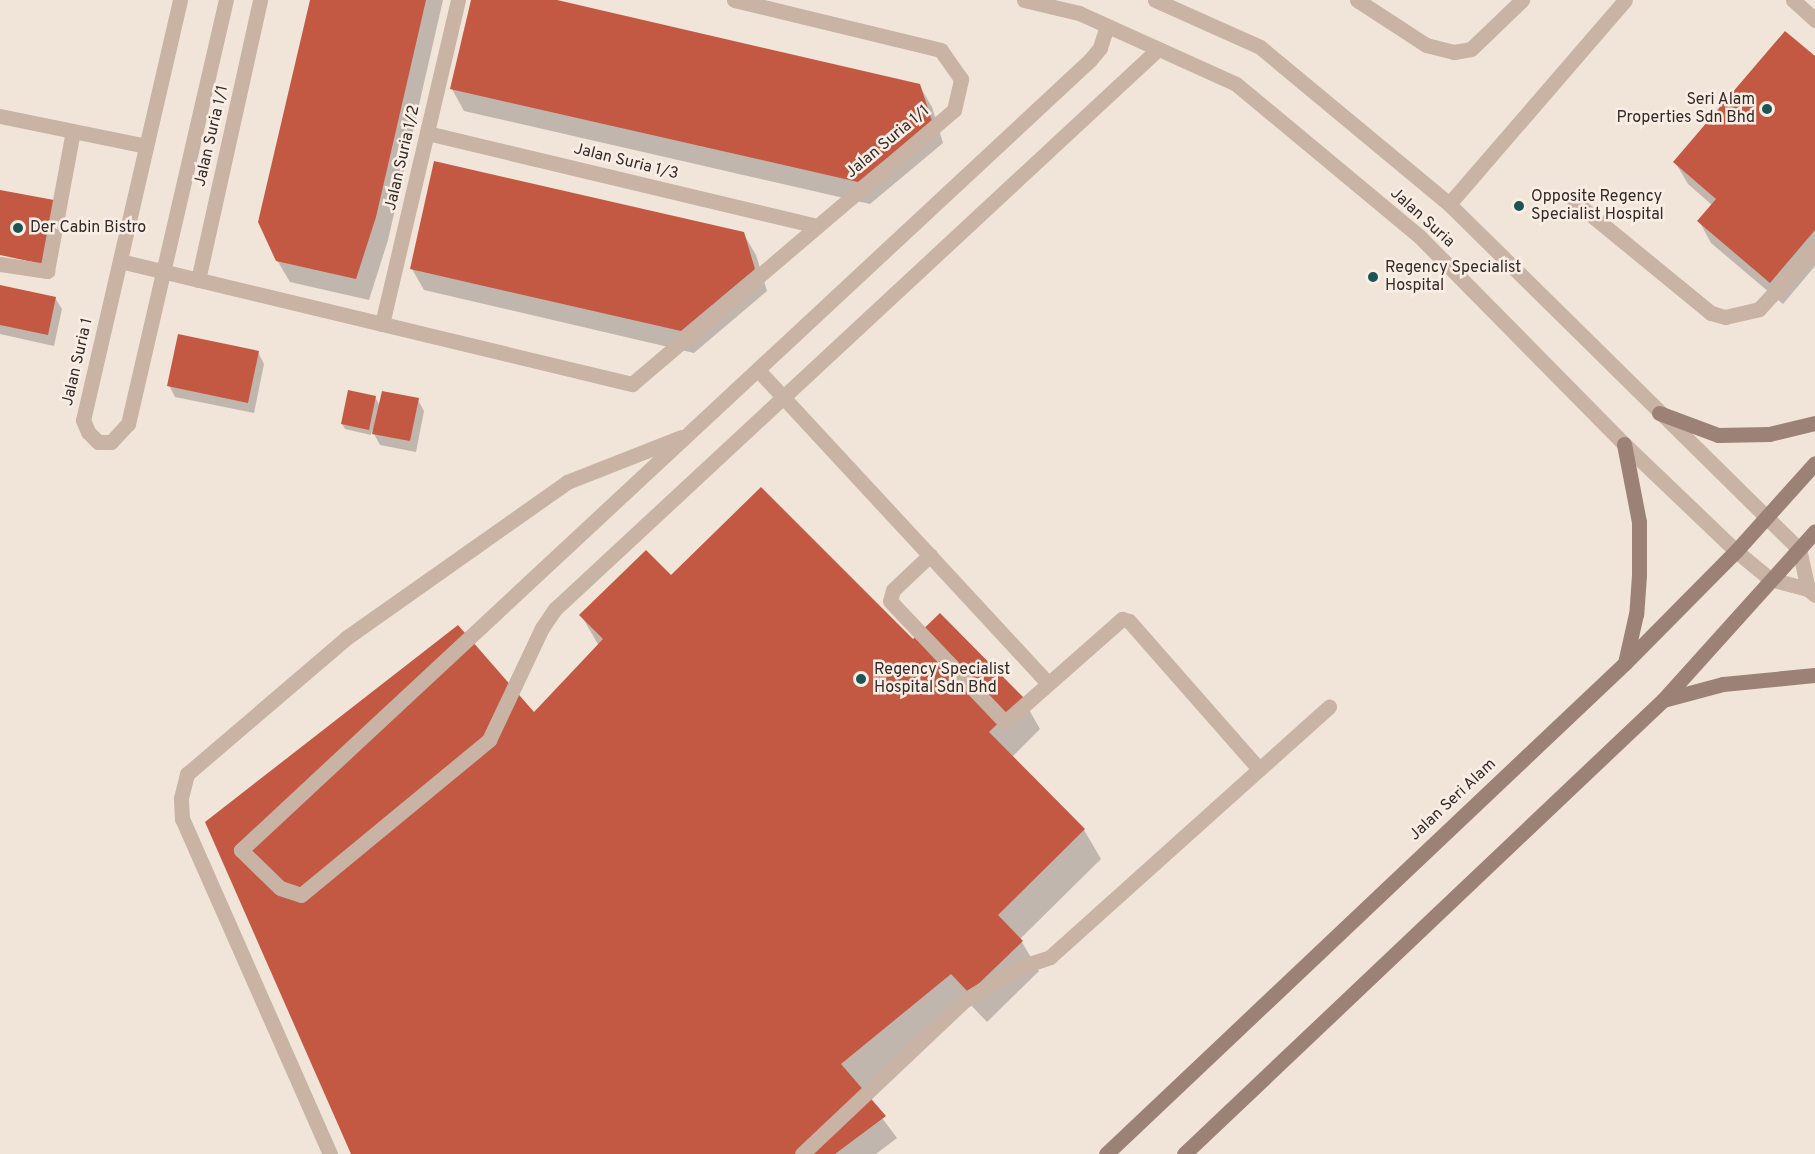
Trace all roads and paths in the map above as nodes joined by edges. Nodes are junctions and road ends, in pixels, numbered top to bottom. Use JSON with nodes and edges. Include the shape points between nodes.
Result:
{"nodes":[{"id":1,"x":180,"y":0,"type":"edge"},
{"id":2,"x":226,"y":0,"type":"edge"},
{"id":3,"x":260,"y":0,"type":"edge"},
{"id":4,"x":458,"y":0,"type":"edge"},
{"id":5,"x":734,"y":0,"type":"edge"},
{"id":6,"x":1024,"y":0,"type":"edge"},
{"id":7,"x":1357,"y":0,"type":"edge"},
{"id":8,"x":1522,"y":0,"type":"edge"},
{"id":9,"x":1625,"y":0,"type":"edge"},
{"id":10,"x":1793,"y":0,"type":"edge"},
{"id":11,"x":1158,"y":1,"type":"edge"},
{"id":12,"x":1815,"y":20,"type":"edge"},
{"id":13,"x":1107,"y":26,"type":"junction"},
{"id":14,"x":1158,"y":49,"type":"junction"},
{"id":15,"x":0,"y":116,"type":"edge"},
{"id":16,"x":73,"y":131,"type":"junction"},
{"id":17,"x":427,"y":133,"type":"junction"},
{"id":18,"x":146,"y":146,"type":"junction"},
{"id":19,"x":1574,"y":201,"type":"dead end"},
{"id":20,"x":1449,"y":204,"type":"junction"},
{"id":21,"x":817,"y":226,"type":"junction"},
{"id":22,"x":1815,"y":248,"type":"edge"},
{"id":23,"x":120,"y":261,"type":"junction"},
{"id":24,"x":0,"y":264,"type":"edge"},
{"id":25,"x":163,"y":271,"type":"junction"},
{"id":26,"x":198,"y":280,"type":"junction"},
{"id":27,"x":382,"y":324,"type":"junction"},
{"id":28,"x":758,"y":370,"type":"junction"},
{"id":29,"x":783,"y":397,"type":"junction"},
{"id":30,"x":1659,"y":413,"type":"junction"},
{"id":31,"x":1815,"y":423,"type":"edge"},
{"id":32,"x":687,"y":435,"type":"junction"},
{"id":33,"x":1624,"y":444,"type":"junction"},
{"id":34,"x":1815,"y":463,"type":"edge"},
{"id":35,"x":1766,"y":517,"type":"junction"},
{"id":36,"x":1815,"y":531,"type":"edge"},
{"id":37,"x":1799,"y":549,"type":"junction"},
{"id":38,"x":1736,"y":551,"type":"junction"},
{"id":39,"x":930,"y":555,"type":"junction"},
{"id":40,"x":1770,"y":579,"type":"junction"},
{"id":41,"x":1812,"y":592,"type":"edge"},
{"id":42,"x":1625,"y":663,"type":"junction"},
{"id":43,"x":1815,"y":675,"type":"edge"},
{"id":44,"x":1048,"y":683,"type":"junction"},
{"id":45,"x":1663,"y":700,"type":"junction"},
{"id":46,"x":1329,"y":707,"type":"dead end"},
{"id":47,"x":1259,"y":769,"type":"junction"},
{"id":48,"x":330,"y":1154,"type":"edge"},
{"id":49,"x":802,"y":1154,"type":"edge"},
{"id":50,"x":1106,"y":1154,"type":"edge"},
{"id":51,"x":1184,"y":1154,"type":"edge"}],
"edges":[{"from":1,"to":18,"type":"street","name":"Jalan Suria 1"},
{"from":2,"to":25,"type":"street","name":"Jalan Suria 1"},
{"from":3,"to":26,"type":"street","name":"Jalan Suria 1/1"},
{"from":4,"to":17,"type":"street","name":"Jalan Suria 1/2"},
{"from":5,"to":21,"type":"street","name":"Jalan Suria 1/1","via":[[941,50],[961,79],[954,110]]},
{"from":6,"to":13,"type":"street","name":"Jalan Suria","via":[[1079,13]]},
{"from":7,"to":8,"type":"street","via":[[1426,45],[1454,52],[1471,49]]},
{"from":9,"to":20,"type":"street"},
{"from":10,"to":12,"type":"street"},
{"from":11,"to":20,"type":"street","name":"Jalan Suria","via":[[1260,47]]},
{"from":13,"to":14,"type":"street","name":"Jalan Suria"},
{"from":13,"to":28,"type":"street","via":[[1100,48],[1090,60]]},
{"from":14,"to":29,"type":"street"},
{"from":14,"to":33,"type":"street","name":"Jalan Suria","via":[[1236,84],[1420,237]]},
{"from":15,"to":16,"type":"street"},
{"from":16,"to":18,"type":"street"},
{"from":16,"to":24,"type":"street","via":[[47,272]]},
{"from":17,"to":21,"type":"street","name":"Jalan Suria 1/3"},
{"from":17,"to":27,"type":"street","name":"Jalan Suria 1/2"},
{"from":18,"to":23,"type":"street","name":"Jalan Suria 1"},
{"from":19,"to":22,"type":"street","via":[[1711,313],[1725,317],[1759,309]]},
{"from":20,"to":30,"type":"street","name":"Jalan Suria"},
{"from":21,"to":27,"type":"street","name":"Jalan Suria 1/1","via":[[632,384]]},
{"from":23,"to":25,"type":"street"},
{"from":23,"to":25,"type":"street","name":"Jalan Suria 1","via":[[83,420],[98,442],[111,442],[128,424]]},
{"from":25,"to":26,"type":"street"},
{"from":26,"to":27,"type":"street"},
{"from":28,"to":29,"type":"street"},
{"from":28,"to":32,"type":"street"},
{"from":29,"to":32,"type":"street","via":[[555,609],[542,628],[489,740],[301,895],[280,888],[241,850]]},
{"from":29,"to":39,"type":"street"},
{"from":30,"to":31,"type":"main road","via":[[1719,435],[1768,434]]},
{"from":30,"to":35,"type":"street","name":"Jalan Suria"},
{"from":32,"to":48,"type":"street","via":[[567,482],[346,638],[187,774],[181,798],[182,819]]},
{"from":33,"to":38,"type":"street","name":"Jalan Suria"},
{"from":33,"to":42,"type":"main road","via":[[1639,522],[1636,614]]},
{"from":34,"to":35,"type":"main road","name":"Jalan Seri Alam"},
{"from":35,"to":37,"type":"street"},
{"from":35,"to":38,"type":"main road","name":"Jalan Seri Alam"},
{"from":36,"to":37,"type":"main road"},
{"from":37,"to":40,"type":"main road"},
{"from":37,"to":41,"type":"street"},
{"from":38,"to":40,"type":"street","name":"Jalan Suria"},
{"from":38,"to":42,"type":"main road","name":"Jalan Seri Alam"},
{"from":39,"to":44,"type":"street"},
{"from":39,"to":44,"type":"street","via":[[893,590],[890,601],[1005,722]]},
{"from":40,"to":41,"type":"street"},
{"from":40,"to":45,"type":"main road"},
{"from":42,"to":50,"type":"main road","name":"Jalan Seri Alam"},
{"from":43,"to":45,"type":"main road","via":[[1723,684]]},
{"from":44,"to":47,"type":"street","via":[[1115,621],[1129,621]]},
{"from":45,"to":51,"type":"main road"},
{"from":46,"to":47,"type":"street"},
{"from":47,"to":49,"type":"street","via":[[1050,957],[1017,968],[965,1000]]}]}
